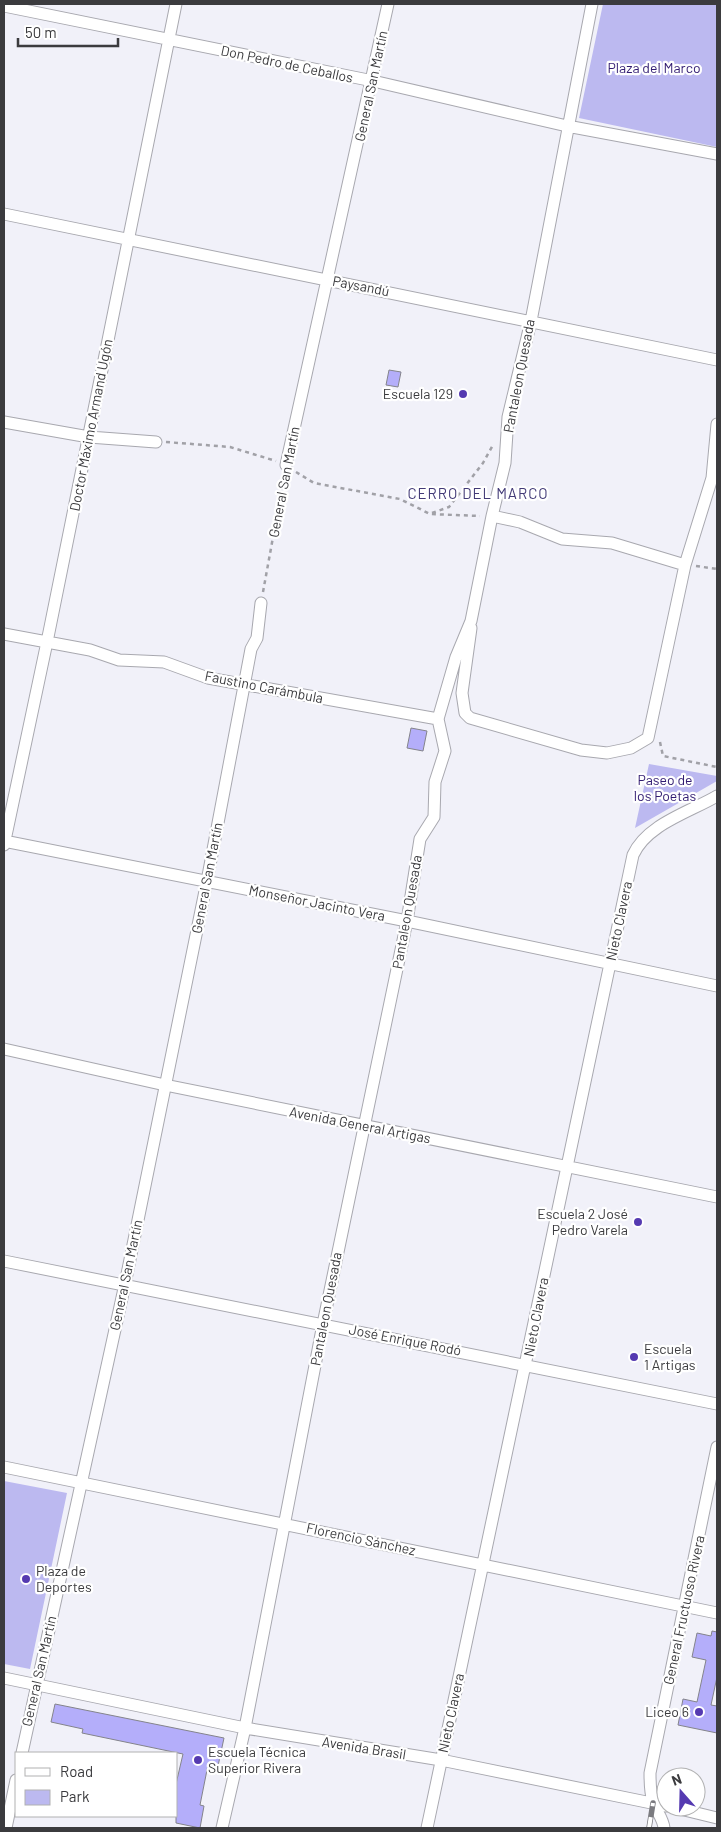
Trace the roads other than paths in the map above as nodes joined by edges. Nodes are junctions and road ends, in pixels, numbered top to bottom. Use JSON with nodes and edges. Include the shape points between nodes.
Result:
{"nodes":[{"id":1,"x":176,"y":4,"type":"edge"},
{"id":2,"x":388,"y":4,"type":"edge"},
{"id":3,"x":592,"y":4,"type":"edge"},
{"id":4,"x":4,"y":6,"type":"edge"},
{"id":5,"x":168,"y":39,"type":"junction"},
{"id":6,"x":372,"y":81,"type":"junction"},
{"id":7,"x":567,"y":126,"type":"junction"},
{"id":8,"x":717,"y":154,"type":"edge"},
{"id":9,"x":4,"y":214,"type":"edge"},
{"id":10,"x":128,"y":239,"type":"junction"},
{"id":11,"x":328,"y":280,"type":"junction"},
{"id":12,"x":531,"y":320,"type":"junction"},
{"id":13,"x":717,"y":360,"type":"edge"},
{"id":14,"x":4,"y":422,"type":"edge"},
{"id":15,"x":717,"y":424,"type":"edge"},
{"id":16,"x":89,"y":437,"type":"junction"},
{"id":17,"x":156,"y":442,"type":"road end"},
{"id":18,"x":286,"y":465,"type":"road end"},
{"id":19,"x":492,"y":516,"type":"junction"},
{"id":20,"x":684,"y":565,"type":"junction"},
{"id":21,"x":261,"y":602,"type":"road end"},
{"id":22,"x":471,"y":621,"type":"junction"},
{"id":23,"x":4,"y":634,"type":"edge"},
{"id":24,"x":47,"y":642,"type":"junction"},
{"id":25,"x":244,"y":683,"type":"junction"},
{"id":26,"x":438,"y":719,"type":"junction"},
{"id":27,"x":717,"y":796,"type":"edge"},
{"id":28,"x":4,"y":842,"type":"edge"},
{"id":29,"x":207,"y":881,"type":"junction"},
{"id":30,"x":407,"y":921,"type":"junction"},
{"id":31,"x":610,"y":964,"type":"junction"},
{"id":32,"x":717,"y":986,"type":"edge"},
{"id":33,"x":4,"y":1049,"type":"edge"},
{"id":34,"x":165,"y":1085,"type":"junction"},
{"id":35,"x":364,"y":1126,"type":"junction"},
{"id":36,"x":567,"y":1165,"type":"junction"},
{"id":37,"x":717,"y":1197,"type":"edge"},
{"id":38,"x":4,"y":1261,"type":"edge"},
{"id":39,"x":125,"y":1284,"type":"junction"},
{"id":40,"x":323,"y":1324,"type":"junction"},
{"id":41,"x":526,"y":1364,"type":"junction"},
{"id":42,"x":717,"y":1404,"type":"edge"},
{"id":43,"x":717,"y":1447,"type":"edge"},
{"id":44,"x":4,"y":1467,"type":"edge"},
{"id":45,"x":83,"y":1482,"type":"junction"},
{"id":46,"x":285,"y":1524,"type":"junction"},
{"id":47,"x":483,"y":1565,"type":"junction"},
{"id":48,"x":684,"y":1607,"type":"junction"},
{"id":49,"x":717,"y":1614,"type":"edge"},
{"id":50,"x":4,"y":1678,"type":"edge"},
{"id":51,"x":35,"y":1685,"type":"junction"},
{"id":52,"x":245,"y":1728,"type":"junction"},
{"id":53,"x":22,"y":1752,"type":"edge"},
{"id":54,"x":441,"y":1760,"type":"junction"},
{"id":55,"x":15,"y":1785,"type":"edge"},
{"id":56,"x":653,"y":1803,"type":"junction"},
{"id":57,"x":656,"y":1804,"type":"edge"},
{"id":58,"x":6,"y":1828,"type":"edge"},
{"id":59,"x":222,"y":1828,"type":"edge"},
{"id":60,"x":427,"y":1828,"type":"edge"},
{"id":61,"x":664,"y":1828,"type":"edge"}],
"edges":[{"from":1,"to":5,"type":"street","name":"Doctor Máximo Armand Ugón"},
{"from":2,"to":6,"type":"street","name":"General San Martín"},
{"from":3,"to":7,"type":"street","name":"Pantaleon Quesada"},
{"from":4,"to":5,"type":"street","name":"Don Pedro de Ceballos"},
{"from":5,"to":6,"type":"street","name":"Don Pedro de Ceballos"},
{"from":5,"to":10,"type":"street","name":"Doctor Máximo Armand Ugón"},
{"from":6,"to":7,"type":"street","name":"Don Pedro de Ceballos"},
{"from":6,"to":11,"type":"street","name":"General San Martín"},
{"from":7,"to":8,"type":"street","name":"Don Pedro de Ceballos"},
{"from":7,"to":12,"type":"street","name":"Pantaleon Quesada"},
{"from":9,"to":10,"type":"street","name":"Paysandú"},
{"from":10,"to":11,"type":"street","name":"Paysandú"},
{"from":10,"to":16,"type":"street","name":"Doctor Máximo Armand Ugón"},
{"from":11,"to":12,"type":"street","name":"Paysandú"},
{"from":11,"to":18,"type":"street","name":"General San Martín"},
{"from":12,"to":13,"type":"street","name":"Paysandú"},
{"from":12,"to":19,"type":"street","name":"Pantaleon Quesada","via":[[508,417],[505,463]]},
{"from":14,"to":16,"type":"street"},
{"from":15,"to":20,"type":"street","via":[[712,478]]},
{"from":16,"to":17,"type":"street"},
{"from":16,"to":24,"type":"street","name":"Doctor Máximo Armand Ugón"},
{"from":19,"to":20,"type":"street","via":[[520,522],[562,539],[612,543]]},
{"from":19,"to":22,"type":"street","name":"Pantaleon Quesada"},
{"from":20,"to":22,"type":"street","via":[[648,738],[632,748],[607,753],[580,750],[481,721],[465,713],[462,704]]},
{"from":21,"to":25,"type":"street","name":"General San Martín","via":[[257,638],[251,649]]},
{"from":22,"to":26,"type":"street","name":"Pantaleon Quesada","via":[[456,656]]},
{"from":23,"to":24,"type":"street","name":"Faustino Carámbula"},
{"from":24,"to":25,"type":"street","name":"Faustino Carámbula","via":[[90,650],[119,660],[164,662],[208,678]]},
{"from":24,"to":28,"type":"street","name":"Doctor Máximo Armand Ugón"},
{"from":25,"to":26,"type":"street","name":"Faustino Carámbula"},
{"from":25,"to":29,"type":"street","name":"General San Martín"},
{"from":26,"to":30,"type":"street","name":"Pantaleon Quesada","via":[[445,751],[435,782],[434,817],[420,840]]},
{"from":27,"to":31,"type":"street","name":"Nieto Clavera","via":[[641,841],[634,855]]},
{"from":28,"to":29,"type":"street","name":"Monseñor Jacinto Vera"},
{"from":29,"to":30,"type":"street","name":"Monseñor Jacinto Vera"},
{"from":29,"to":34,"type":"street","name":"General San Martín"},
{"from":30,"to":31,"type":"street","name":"Monseñor Jacinto Vera"},
{"from":30,"to":35,"type":"street","name":"Pantaleon Quesada"},
{"from":31,"to":32,"type":"street","name":"Monseñor Jacinto Vera"},
{"from":31,"to":36,"type":"street","name":"Nieto Clavera"},
{"from":33,"to":34,"type":"street","name":"Avenida General Artigas"},
{"from":34,"to":35,"type":"street","name":"Avenida General Artigas"},
{"from":34,"to":39,"type":"street","name":"General San Martín"},
{"from":35,"to":36,"type":"street","name":"Avenida General Artigas"},
{"from":35,"to":40,"type":"street","name":"Pantaleon Quesada"},
{"from":36,"to":37,"type":"street","name":"Avenida General Artigas"},
{"from":36,"to":41,"type":"street","name":"Nieto Clavera"},
{"from":38,"to":39,"type":"street","name":"José Enrique Rodó"},
{"from":39,"to":40,"type":"street","name":"José Enrique Rodó"},
{"from":39,"to":45,"type":"street","name":"General San Martín"},
{"from":40,"to":41,"type":"street","name":"José Enrique Rodó"},
{"from":40,"to":46,"type":"street","name":"Pantaleon Quesada"},
{"from":41,"to":42,"type":"street","name":"José Enrique Rodó"},
{"from":41,"to":47,"type":"street","name":"Nieto Clavera"},
{"from":43,"to":48,"type":"street","name":"General Fructuoso Rivera"},
{"from":44,"to":45,"type":"street","name":"Florencio Sánchez"},
{"from":45,"to":46,"type":"street","name":"Florencio Sánchez"},
{"from":45,"to":51,"type":"street","name":"General San Martín"},
{"from":46,"to":47,"type":"street","name":"Florencio Sánchez"},
{"from":46,"to":52,"type":"street","name":"Pantaleon Quesada"},
{"from":47,"to":48,"type":"street","name":"Florencio Sánchez"},
{"from":47,"to":54,"type":"street","name":"Nieto Clavera"},
{"from":48,"to":49,"type":"street","name":"Florencio Sánchez"},
{"from":48,"to":56,"type":"street","name":"General Fructuoso Rivera","via":[[650,1773]]},
{"from":50,"to":51,"type":"street","name":"Avenida Brasil"},
{"from":51,"to":52,"type":"street","name":"Avenida Brasil"},
{"from":51,"to":53,"type":"street","name":"General San Martín"},
{"from":52,"to":54,"type":"street","name":"Avenida Brasil"},
{"from":52,"to":59,"type":"street","name":"Pantaleon Quesada"},
{"from":54,"to":56,"type":"street","name":"Avenida Brasil"},
{"from":54,"to":60,"type":"street","name":"Nieto Clavera"},
{"from":55,"to":58,"type":"street"},
{"from":56,"to":57,"type":"street","name":"Avenida Brasil"},
{"from":56,"to":61,"type":"street","name":"General Fructuoso Rivera"}]}
